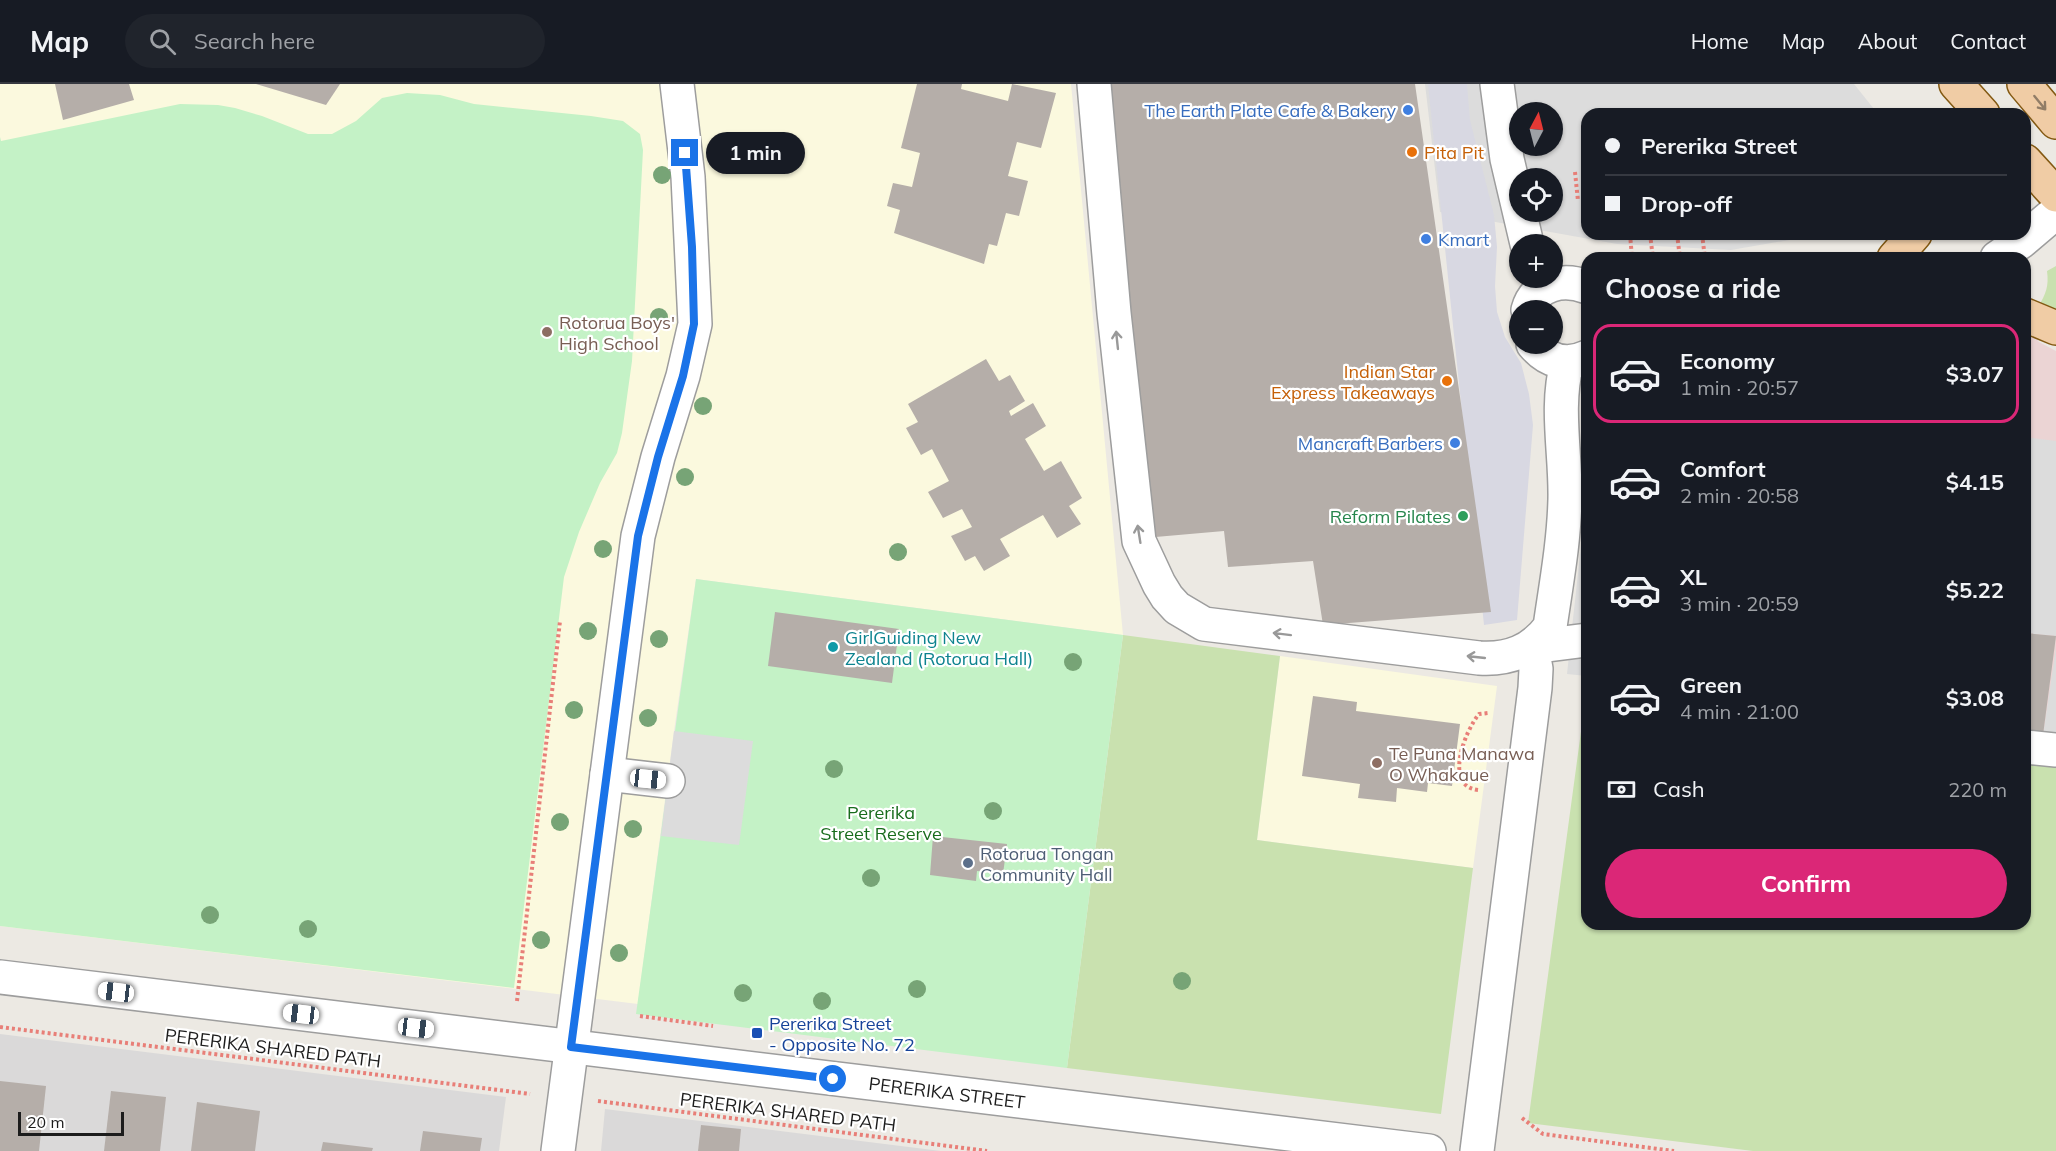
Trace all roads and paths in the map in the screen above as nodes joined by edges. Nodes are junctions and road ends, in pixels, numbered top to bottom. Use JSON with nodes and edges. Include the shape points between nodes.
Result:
{"nodes":[{"id":1,"x":677,"y":84,"type":"edge"},
{"id":2,"x":1094,"y":84,"type":"edge"},
{"id":3,"x":1497,"y":84,"type":"edge"},
{"id":4,"x":1955,"y":84,"type":"edge"},
{"id":5,"x":2024,"y":84,"type":"edge"},
{"id":6,"x":1957,"y":108,"type":"edge"},
{"id":7,"x":1977,"y":108,"type":"edge"},
{"id":8,"x":2056,"y":122,"type":"edge"},
{"id":9,"x":2031,"y":168,"type":"edge"},
{"id":10,"x":1575,"y":172,"type":"dead end"},
{"id":11,"x":2056,"y":195,"type":"edge"},
{"id":12,"x":1578,"y":201,"type":"dead end"},
{"id":13,"x":2056,"y":212,"type":"edge"},
{"id":14,"x":2031,"y":233,"type":"edge"},
{"id":15,"x":1525,"y":234,"type":"edge"},
{"id":16,"x":1910,"y":240,"type":"edge"},
{"id":17,"x":2023,"y":240,"type":"edge"},
{"id":18,"x":1899,"y":252,"type":"edge"},
{"id":19,"x":2006,"y":252,"type":"edge"},
{"id":20,"x":1581,"y":285,"type":"edge"},
{"id":21,"x":1539,"y":292,"type":"edge"},
{"id":22,"x":2031,"y":318,"type":"edge"},
{"id":23,"x":2056,"y":328,"type":"edge"},
{"id":24,"x":1542,"y":354,"type":"edge"},
{"id":25,"x":1577,"y":360,"type":"edge"},
{"id":26,"x":561,"y":621,"type":"dead end"},
{"id":27,"x":1581,"y":635,"type":"edge"},
{"id":28,"x":1541,"y":637,"type":"junction"},
{"id":29,"x":1488,"y":714,"type":"dead end"},
{"id":30,"x":2031,"y":748,"type":"edge"},
{"id":31,"x":2056,"y":750,"type":"edge"},
{"id":32,"x":607,"y":774,"type":"junction"},
{"id":33,"x":668,"y":781,"type":"dead end"},
{"id":34,"x":1478,"y":790,"type":"dead end"},
{"id":35,"x":0,"y":977,"type":"edge"},
{"id":36,"x":517,"y":1001,"type":"dead end"},
{"id":37,"x":0,"y":1027,"type":"edge"},
{"id":38,"x":571,"y":1047,"type":"junction"},
{"id":39,"x":535,"y":1095,"type":"dead end"},
{"id":40,"x":597,"y":1101,"type":"dead end"},
{"id":41,"x":1522,"y":1118,"type":"dead end"},
{"id":42,"x":558,"y":1151,"type":"edge"},
{"id":43,"x":987,"y":1151,"type":"edge"},
{"id":44,"x":1429,"y":1151,"type":"edge"},
{"id":45,"x":1477,"y":1151,"type":"edge"},
{"id":46,"x":1674,"y":1151,"type":"edge"}],
"edges":[{"from":1,"to":32,"type":"street","via":[[688,188],[694,324],[638,536]]},
{"from":28,"to":2,"type":"street","one_way":true,"via":[[1507,657],[1493,659],[1204,624],[1167,597],[1139,541]]},
{"from":3,"to":15,"type":"street","via":[[1507,159]]},
{"from":4,"to":6,"type":"main road"},
{"from":4,"to":7,"type":"main road"},
{"from":5,"to":8,"type":"main road","one_way":true},
{"from":9,"to":11,"type":"main road"},
{"from":10,"to":12,"type":"path"},
{"from":13,"to":14,"type":"street"},
{"from":16,"to":18,"type":"main road"},
{"from":17,"to":19,"type":"street"},
{"from":20,"to":21,"type":"street","via":[[1560,282]]},
{"from":22,"to":23,"type":"main road"},
{"from":24,"to":25,"type":"street","via":[[1554,360]]},
{"from":25,"to":28,"type":"street","via":[[1561,384],[1565,498],[1562,539]]},
{"from":26,"to":36,"type":"path"},
{"from":27,"to":28,"type":"street"},
{"from":28,"to":45,"type":"street"},
{"from":29,"to":34,"type":"path","via":[[1479,714],[1464,737],[1459,773],[1462,783]]},
{"from":30,"to":31,"type":"street"},
{"from":32,"to":33,"type":"street"},
{"from":32,"to":38,"type":"street"},
{"from":35,"to":38,"type":"street","name":"PERERIKA STREET"},
{"from":37,"to":39,"type":"path","name":"PERERIKA SHARED PATH"},
{"from":38,"to":42,"type":"street"},
{"from":38,"to":44,"type":"street","name":"PERERIKA STREET"},
{"from":40,"to":43,"type":"path","name":"PERERIKA SHARED PATH"},
{"from":41,"to":46,"type":"path","via":[[1543,1134]]}]}
